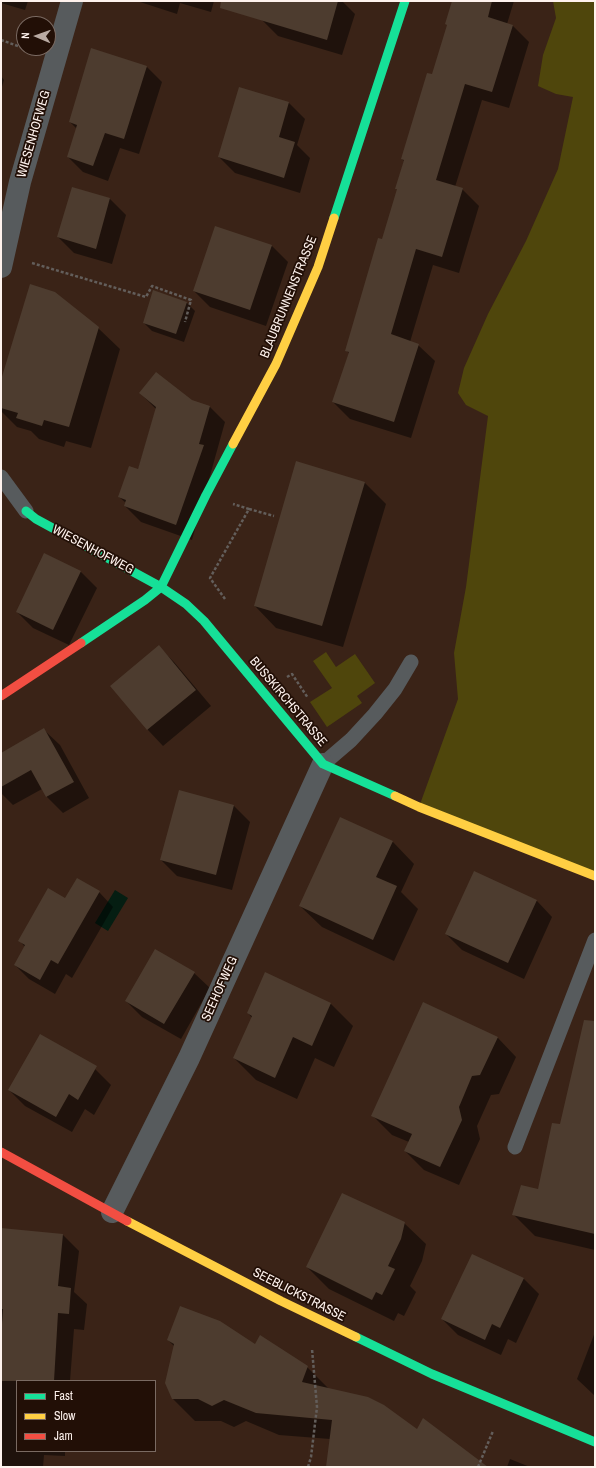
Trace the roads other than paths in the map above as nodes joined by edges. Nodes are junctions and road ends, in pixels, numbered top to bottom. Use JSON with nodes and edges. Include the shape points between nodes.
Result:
{"nodes":[{"id":1,"x":72,"y":1,"type":"edge"},
{"id":2,"x":405,"y":1,"type":"edge"},
{"id":3,"x":1,"y":267,"type":"edge"},
{"id":4,"x":1,"y":477,"type":"edge"},
{"id":5,"x":26,"y":511,"type":"joint"},
{"id":6,"x":161,"y":587,"type":"junction"},
{"id":7,"x":411,"y":662,"type":"dead end"},
{"id":8,"x":1,"y":696,"type":"edge"},
{"id":9,"x":323,"y":764,"type":"junction"},
{"id":10,"x":595,"y":876,"type":"edge"},
{"id":11,"x":595,"y":940,"type":"edge"},
{"id":12,"x":515,"y":1147,"type":"dead end"},
{"id":13,"x":1,"y":1152,"type":"edge"},
{"id":14,"x":112,"y":1212,"type":"junction"},
{"id":15,"x":595,"y":1442,"type":"edge"}],
"edges":[{"from":1,"to":3,"type":"street","name":"WIESENHOFWEG","via":[[20,182]]},
{"from":2,"to":6,"type":"street","name":"BLAUBRUNNENSTRASSE","via":[[318,267],[276,364],[206,495]]},
{"from":4,"to":5,"type":"lane"},
{"from":5,"to":6,"type":"street","name":"WIESENHOFWEG","via":[[36,519]]},
{"from":6,"to":8,"type":"street"},
{"from":6,"to":9,"type":"street","name":"BUSSKIRCHSTRASSE","via":[[186,604],[204,621]]},
{"from":7,"to":9,"type":"lane","via":[[395,689],[375,714],[351,740]]},
{"from":9,"to":10,"type":"street","name":"BUSSKIRCHSTRASSE","via":[[419,807]]},
{"from":9,"to":14,"type":"street","name":"SEEHOFWEG","via":[[189,1058]]},
{"from":11,"to":12,"type":"lane"},
{"from":13,"to":14,"type":"street","name":"SEEBLICKSTRASSE"},
{"from":14,"to":15,"type":"street","name":"SEEBLICKSTRASSE","via":[[275,1298],[432,1374]]}]}
